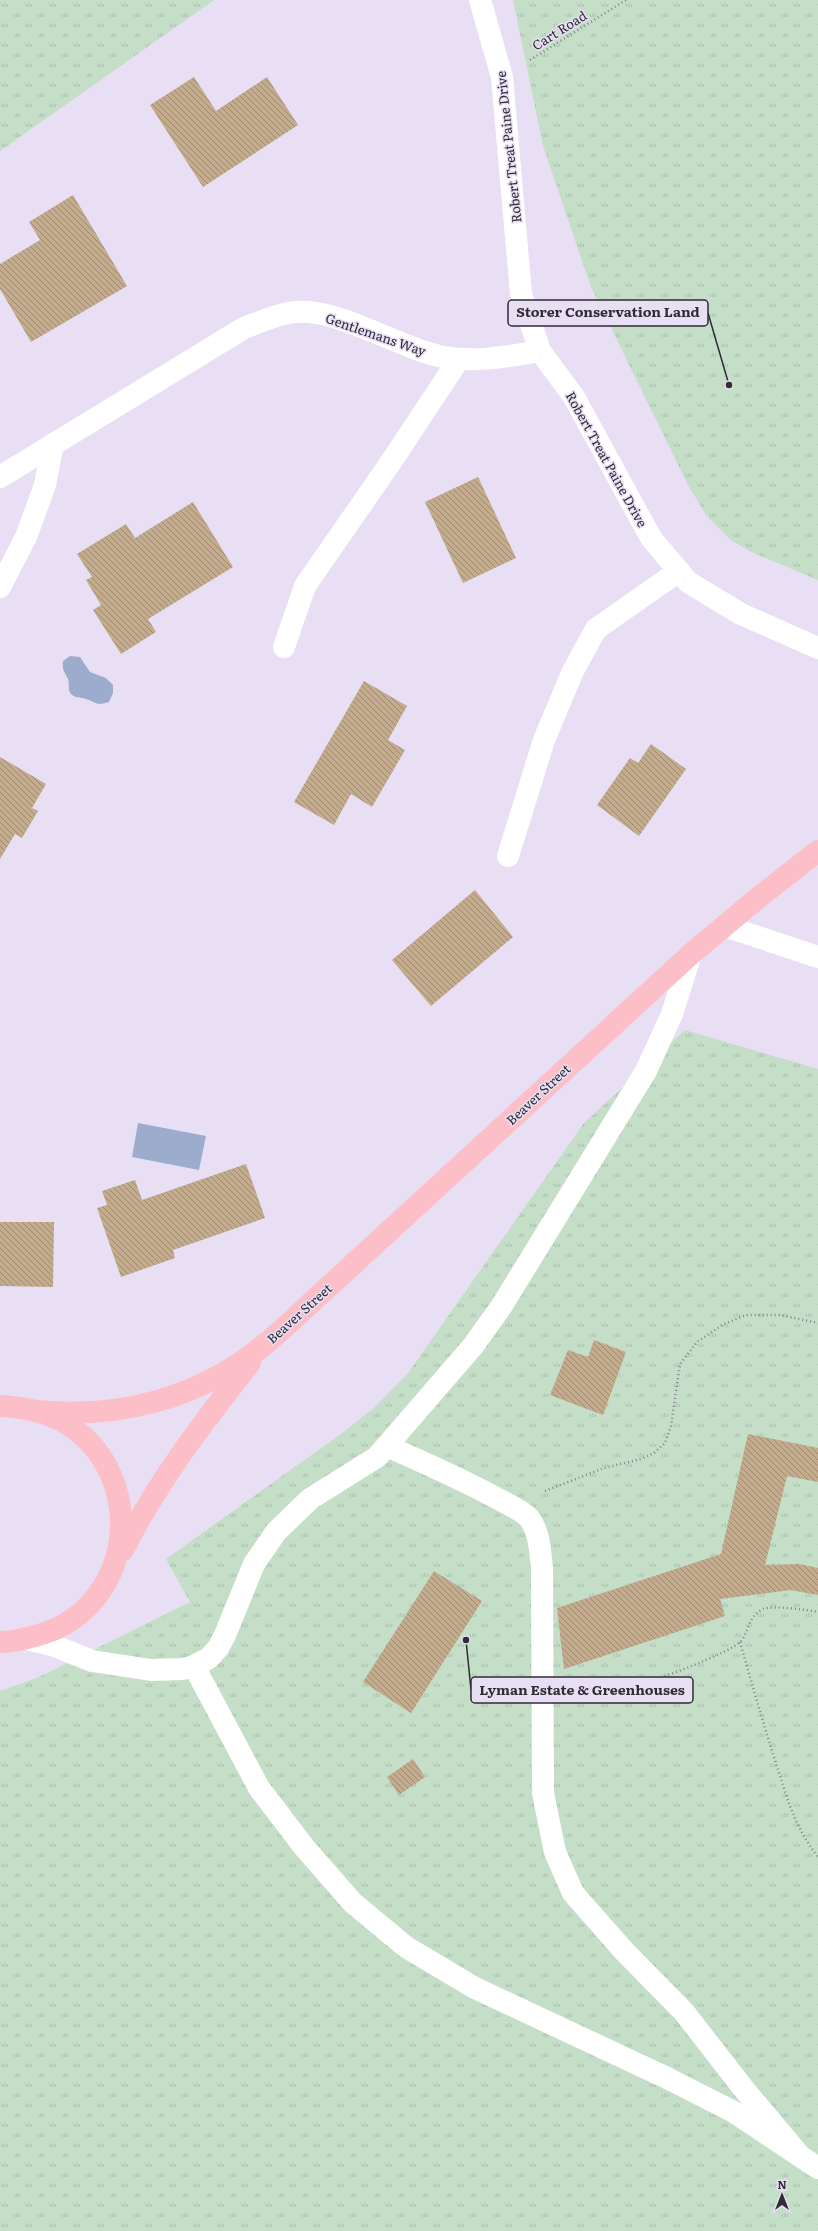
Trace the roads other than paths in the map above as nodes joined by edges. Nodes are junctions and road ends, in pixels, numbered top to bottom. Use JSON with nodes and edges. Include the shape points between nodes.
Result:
{"nodes":[{"id":1,"x":480,"y":0,"type":"edge"},
{"id":2,"x":540,"y":351,"type":"junction"},
{"id":3,"x":459,"y":359,"type":"junction"},
{"id":4,"x":53,"y":444,"type":"junction"},
{"id":5,"x":0,"y":477,"type":"edge"},
{"id":6,"x":679,"y":571,"type":"junction"},
{"id":7,"x":0,"y":587,"type":"edge"},
{"id":8,"x":284,"y":647,"type":"dead end"},
{"id":9,"x":818,"y":648,"type":"edge"},
{"id":10,"x":818,"y":851,"type":"edge"},
{"id":11,"x":508,"y":856,"type":"dead end"},
{"id":12,"x":725,"y":926,"type":"junction"},
{"id":13,"x":691,"y":954,"type":"junction"},
{"id":14,"x":818,"y":957,"type":"edge"},
{"id":15,"x":264,"y":1345,"type":"junction"},
{"id":16,"x":0,"y":1406,"type":"edge"},
{"id":17,"x":36,"y":1411,"type":"junction"},
{"id":18,"x":387,"y":1446,"type":"junction"},
{"id":19,"x":110,"y":1575,"type":"junction"},
{"id":20,"x":26,"y":1639,"type":"junction"},
{"id":21,"x":0,"y":1642,"type":"edge"},
{"id":22,"x":0,"y":1651,"type":"edge"},
{"id":23,"x":194,"y":1666,"type":"junction"},
{"id":24,"x":810,"y":2162,"type":"edge"}],
"edges":[{"from":1,"to":2,"type":"street","name":"Robert Treat Paine Drive","via":[[502,77],[521,294]]},
{"from":2,"to":3,"type":"street","name":"Gentlemans Way","via":[[482,360]]},
{"from":2,"to":6,"type":"street","name":"Robert Treat Paine Drive","via":[[574,397],[651,538]]},
{"from":3,"to":4,"type":"street","name":"Gentlemans Way","via":[[443,357],[344,320],[312,313],[288,313],[244,328]]},
{"from":3,"to":8,"type":"street","via":[[305,586]]},
{"from":4,"to":5,"type":"street","name":"Gentlemans Way"},
{"from":4,"to":7,"type":"street","via":[[45,485],[26,537]]},
{"from":6,"to":9,"type":"street","name":"Robert Treat Paine Drive","via":[[688,582],[741,614]]},
{"from":6,"to":11,"type":"street","via":[[596,629],[574,671],[544,740]]},
{"from":10,"to":12,"type":"main road","name":"Beaver Street"},
{"from":12,"to":13,"type":"main road","name":"Beaver Street"},
{"from":12,"to":14,"type":"street"},
{"from":13,"to":15,"type":"main road","name":"Beaver Street"},
{"from":13,"to":18,"type":"street","via":[[672,1014],[630,1100],[501,1307],[473,1346]]},
{"from":15,"to":17,"type":"main road","name":"Beaver Street","via":[[223,1374],[173,1397],[144,1406],[67,1414]]},
{"from":15,"to":19,"type":"main road","name":"Beaver Street","via":[[223,1397],[168,1475],[133,1531]]},
{"from":16,"to":17,"type":"main road"},
{"from":17,"to":19,"type":"main road","via":[[62,1422],[81,1435],[103,1460],[111,1475],[117,1491],[122,1525],[120,1542]]},
{"from":18,"to":23,"type":"street","via":[[364,1467],[310,1499],[276,1532],[254,1564],[218,1648]]},
{"from":18,"to":24,"type":"street","via":[[515,1508],[528,1518],[534,1527],[540,1544],[543,1793],[555,1852],[574,1893],[624,1951],[684,2012],[743,2088]]},
{"from":19,"to":20,"type":"main road","via":[[100,1591],[74,1619],[57,1629]]},
{"from":20,"to":21,"type":"main road"},
{"from":20,"to":22,"type":"main road"},
{"from":20,"to":23,"type":"street","via":[[52,1645],[92,1661],[114,1665],[168,1670]]},
{"from":23,"to":24,"type":"street","via":[[263,1794],[304,1847],[353,1903],[406,1947],[475,1988],[734,2112]]}]}
